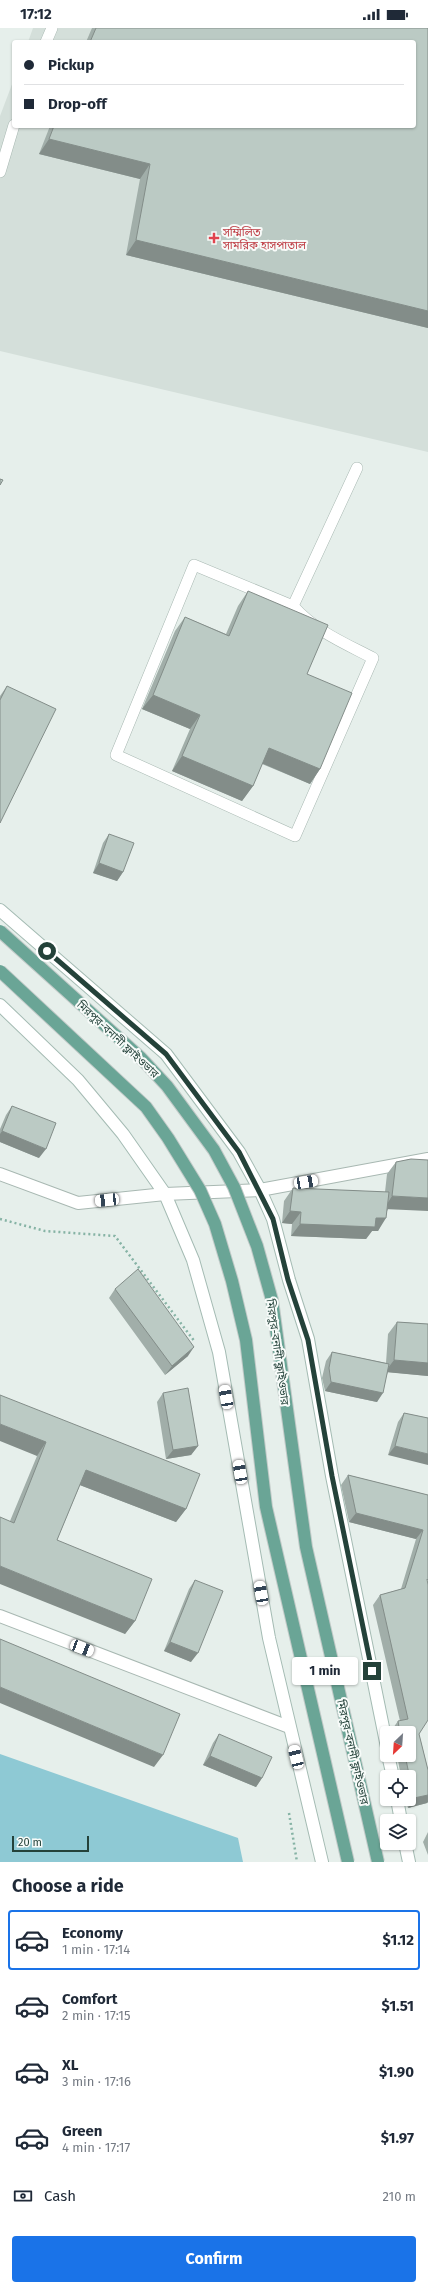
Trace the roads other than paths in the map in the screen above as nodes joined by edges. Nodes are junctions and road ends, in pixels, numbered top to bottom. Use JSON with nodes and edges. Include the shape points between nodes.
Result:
{"nodes":[{"id":1,"x":52,"y":28,"type":"edge"},
{"id":2,"x":47,"y":40,"type":"edge"},
{"id":3,"x":13,"y":128,"type":"edge"},
{"id":4,"x":0,"y":172,"type":"edge"},
{"id":5,"x":357,"y":468,"type":"dead end"},
{"id":6,"x":293,"y":606,"type":"junction"},
{"id":7,"x":0,"y":910,"type":"edge"},
{"id":8,"x":0,"y":931,"type":"edge"},
{"id":9,"x":0,"y":971,"type":"edge"},
{"id":10,"x":0,"y":1005,"type":"edge"},
{"id":11,"x":428,"y":1159,"type":"edge"},
{"id":12,"x":0,"y":1174,"type":"edge"},
{"id":13,"x":260,"y":1190,"type":"junction"},
{"id":14,"x":165,"y":1194,"type":"junction"},
{"id":15,"x":0,"y":1616,"type":"edge"},
{"id":16,"x":383,"y":1726,"type":"edge"},
{"id":17,"x":289,"y":1727,"type":"junction"},
{"id":18,"x":407,"y":1850,"type":"edge"},
{"id":19,"x":322,"y":1862,"type":"edge"},
{"id":20,"x":348,"y":1862,"type":"edge"},
{"id":21,"x":378,"y":1862,"type":"edge"},
{"id":22,"x":409,"y":1862,"type":"edge"}],
"edges":[{"from":1,"to":2,"type":"lane"},
{"from":3,"to":4,"type":"lane"},
{"from":5,"to":6,"type":"lane"},
{"from":6,"to":6,"type":"lane","via":[[194,565],[116,755],[295,836],[373,658],[325,634],[302,617]]},
{"from":7,"to":13,"type":"main road","via":[[166,1054],[239,1152]]},
{"from":8,"to":21,"type":"main road","name":"মিরপুর-বনানী ফ্লাইওভার","bridge":true,"via":[[141,1058],[167,1086],[214,1150],[234,1187],[257,1246],[272,1300],[306,1547]]},
{"from":9,"to":20,"type":"main road","bridge":true,"via":[[146,1107],[200,1190],[215,1224],[246,1340],[266,1507]]},
{"from":10,"to":14,"type":"main road","via":[[78,1080],[123,1134]]},
{"from":11,"to":13,"type":"main road"},
{"from":12,"to":14,"type":"main road","via":[[78,1203]]},
{"from":13,"to":14,"type":"main road"},
{"from":13,"to":16,"type":"main road","via":[[273,1219],[288,1280],[308,1340],[332,1476]]},
{"from":14,"to":17,"type":"main road","via":[[193,1260],[219,1352],[269,1638]]},
{"from":15,"to":17,"type":"main road"},
{"from":17,"to":19,"type":"main road"},
{"from":18,"to":22,"type":"main road"}]}
